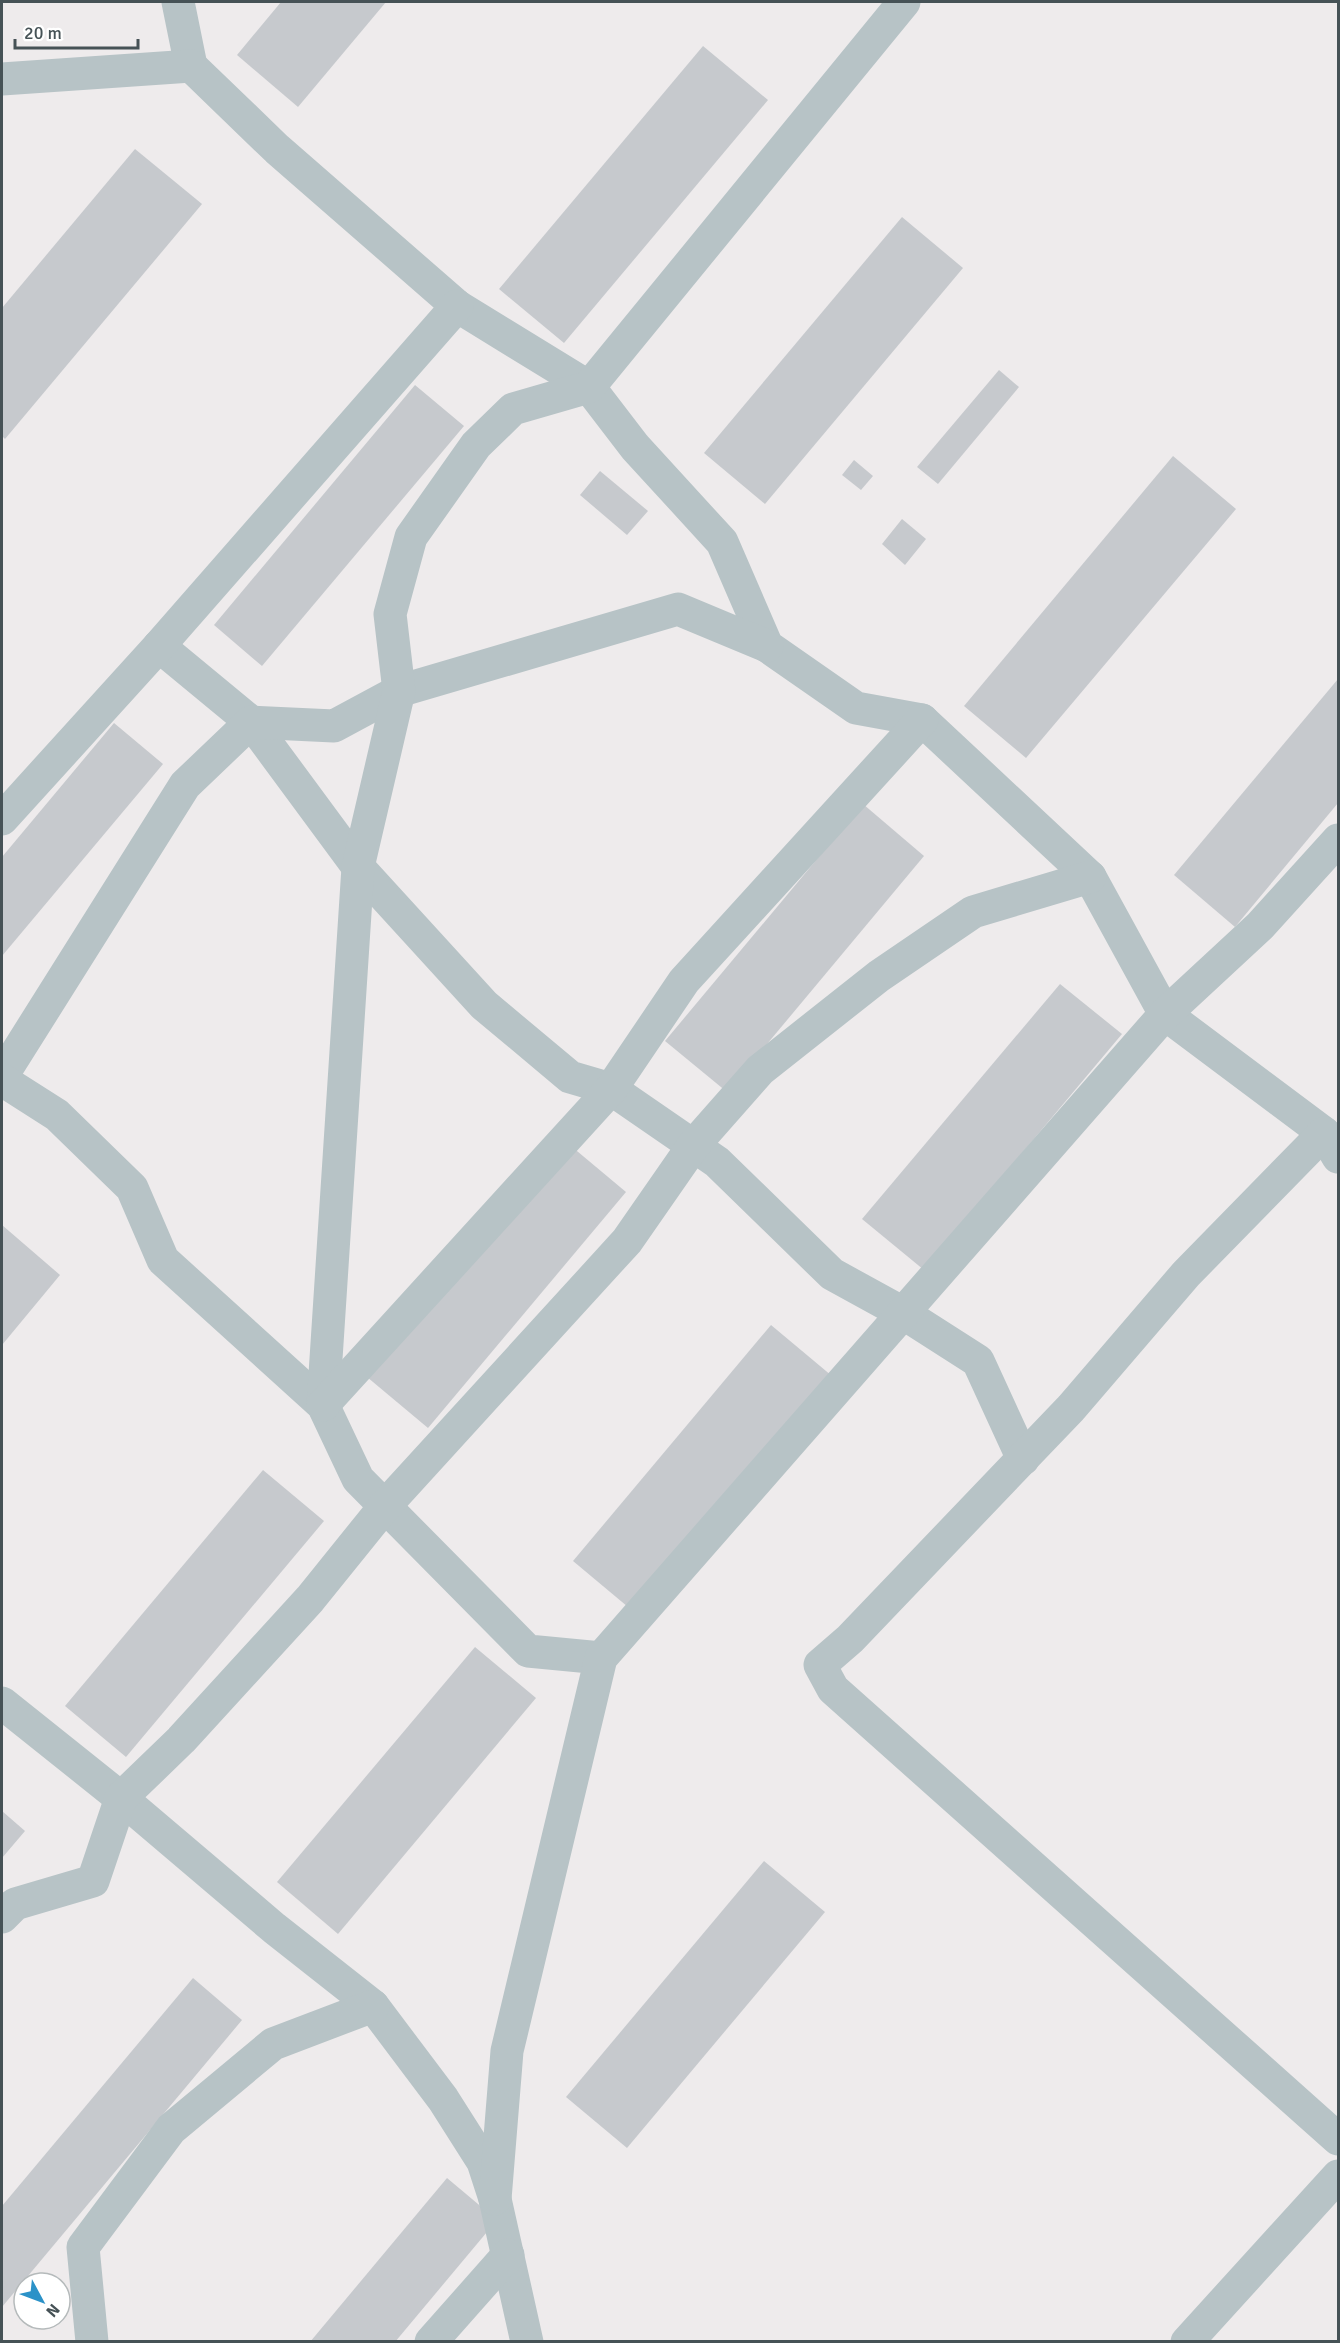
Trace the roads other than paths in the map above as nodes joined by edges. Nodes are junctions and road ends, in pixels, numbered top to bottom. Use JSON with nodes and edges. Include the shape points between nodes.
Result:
{"nodes":[{"id":1,"x":178,"y":2,"type":"edge"},
{"id":2,"x":904,"y":2,"type":"edge"},
{"id":3,"x":191,"y":66,"type":"junction"},
{"id":4,"x":2,"y":80,"type":"edge"},
{"id":5,"x":457,"y":306,"type":"junction"},
{"id":6,"x":589,"y":387,"type":"junction"},
{"id":7,"x":159,"y":646,"type":"junction"},
{"id":8,"x":767,"y":646,"type":"junction"},
{"id":9,"x":399,"y":691,"type":"junction"},
{"id":10,"x":922,"y":720,"type":"junction"},
{"id":11,"x":251,"y":722,"type":"junction"},
{"id":12,"x":2,"y":819,"type":"edge"},
{"id":13,"x":1338,"y":840,"type":"edge"},
{"id":14,"x":358,"y":867,"type":"junction"},
{"id":15,"x":1090,"y":878,"type":"junction"},
{"id":16,"x":1165,"y":1014,"type":"junction"},
{"id":17,"x":2,"y":1078,"type":"edge"},
{"id":18,"x":611,"y":1089,"type":"junction"},
{"id":19,"x":1331,"y":1145,"type":"edge"},
{"id":20,"x":693,"y":1146,"type":"junction"},
{"id":21,"x":903,"y":1313,"type":"junction"},
{"id":22,"x":323,"y":1406,"type":"junction"},
{"id":23,"x":1023,"y":1459,"type":"junction"},
{"id":24,"x":385,"y":1506,"type":"junction"},
{"id":25,"x":601,"y":1658,"type":"junction"},
{"id":26,"x":2,"y":1703,"type":"edge"},
{"id":27,"x":121,"y":1798,"type":"junction"},
{"id":28,"x":2,"y":1917,"type":"edge"},
{"id":29,"x":373,"y":2006,"type":"junction"},
{"id":30,"x":1338,"y":2139,"type":"edge"},
{"id":31,"x":1338,"y":2176,"type":"edge"},
{"id":32,"x":495,"y":2199,"type":"junction"},
{"id":33,"x":508,"y":2255,"type":"junction"},
{"id":34,"x":92,"y":2342,"type":"edge"},
{"id":35,"x":431,"y":2342,"type":"edge"},
{"id":36,"x":527,"y":2342,"type":"edge"},
{"id":37,"x":1187,"y":2342,"type":"edge"}],
"edges":[{"from":1,"to":3,"type":"street"},
{"from":2,"to":6,"type":"street"},
{"from":3,"to":4,"type":"street"},
{"from":3,"to":5,"type":"street","via":[[277,149]]},
{"from":5,"to":6,"type":"street"},
{"from":5,"to":7,"type":"street"},
{"from":6,"to":8,"type":"street","via":[[635,447],[722,542]]},
{"from":6,"to":9,"type":"street","via":[[513,409],[476,445],[411,537],[390,614]]},
{"from":7,"to":11,"type":"street"},
{"from":7,"to":12,"type":"street"},
{"from":8,"to":9,"type":"street","via":[[678,609]]},
{"from":8,"to":10,"type":"street","via":[[856,708]]},
{"from":9,"to":11,"type":"street","via":[[334,726]]},
{"from":9,"to":14,"type":"street"},
{"from":10,"to":15,"type":"street"},
{"from":10,"to":18,"type":"street","via":[[684,981]]},
{"from":11,"to":14,"type":"street"},
{"from":11,"to":17,"type":"street","via":[[185,785]]},
{"from":13,"to":16,"type":"street","via":[[1260,926]]},
{"from":14,"to":18,"type":"street","via":[[484,1005],[570,1077]]},
{"from":14,"to":22,"type":"street"},
{"from":15,"to":16,"type":"street"},
{"from":15,"to":20,"type":"street","via":[[973,912],[879,976],[760,1070]]},
{"from":16,"to":19,"type":"street"},
{"from":16,"to":21,"type":"street"},
{"from":17,"to":22,"type":"street","via":[[57,1115],[132,1188],[163,1260]]},
{"from":18,"to":20,"type":"street"},
{"from":18,"to":22,"type":"street"},
{"from":19,"to":23,"type":"street","via":[[1186,1274]]},
{"from":20,"to":21,"type":"street","via":[[717,1162],[832,1274]]},
{"from":20,"to":24,"type":"street","via":[[627,1241]]},
{"from":21,"to":23,"type":"street","via":[[978,1361]]},
{"from":21,"to":25,"type":"street"},
{"from":22,"to":24,"type":"street","via":[[358,1479]]},
{"from":23,"to":30,"type":"street","via":[[850,1639],[820,1665],[833,1689]]},
{"from":24,"to":25,"type":"street","via":[[528,1650]]},
{"from":24,"to":27,"type":"street","via":[[310,1599],[181,1740]]},
{"from":25,"to":32,"type":"street","via":[[507,2051]]},
{"from":26,"to":27,"type":"street"},
{"from":27,"to":28,"type":"street","via":[[93,1881],[15,1904]]},
{"from":27,"to":29,"type":"street"},
{"from":29,"to":32,"type":"street","via":[[443,2099],[483,2162]]},
{"from":29,"to":34,"type":"street","via":[[273,2044],[171,2129],[83,2247]]},
{"from":31,"to":37,"type":"street"},
{"from":32,"to":33,"type":"street"},
{"from":33,"to":35,"type":"street"},
{"from":33,"to":36,"type":"street"}]}
